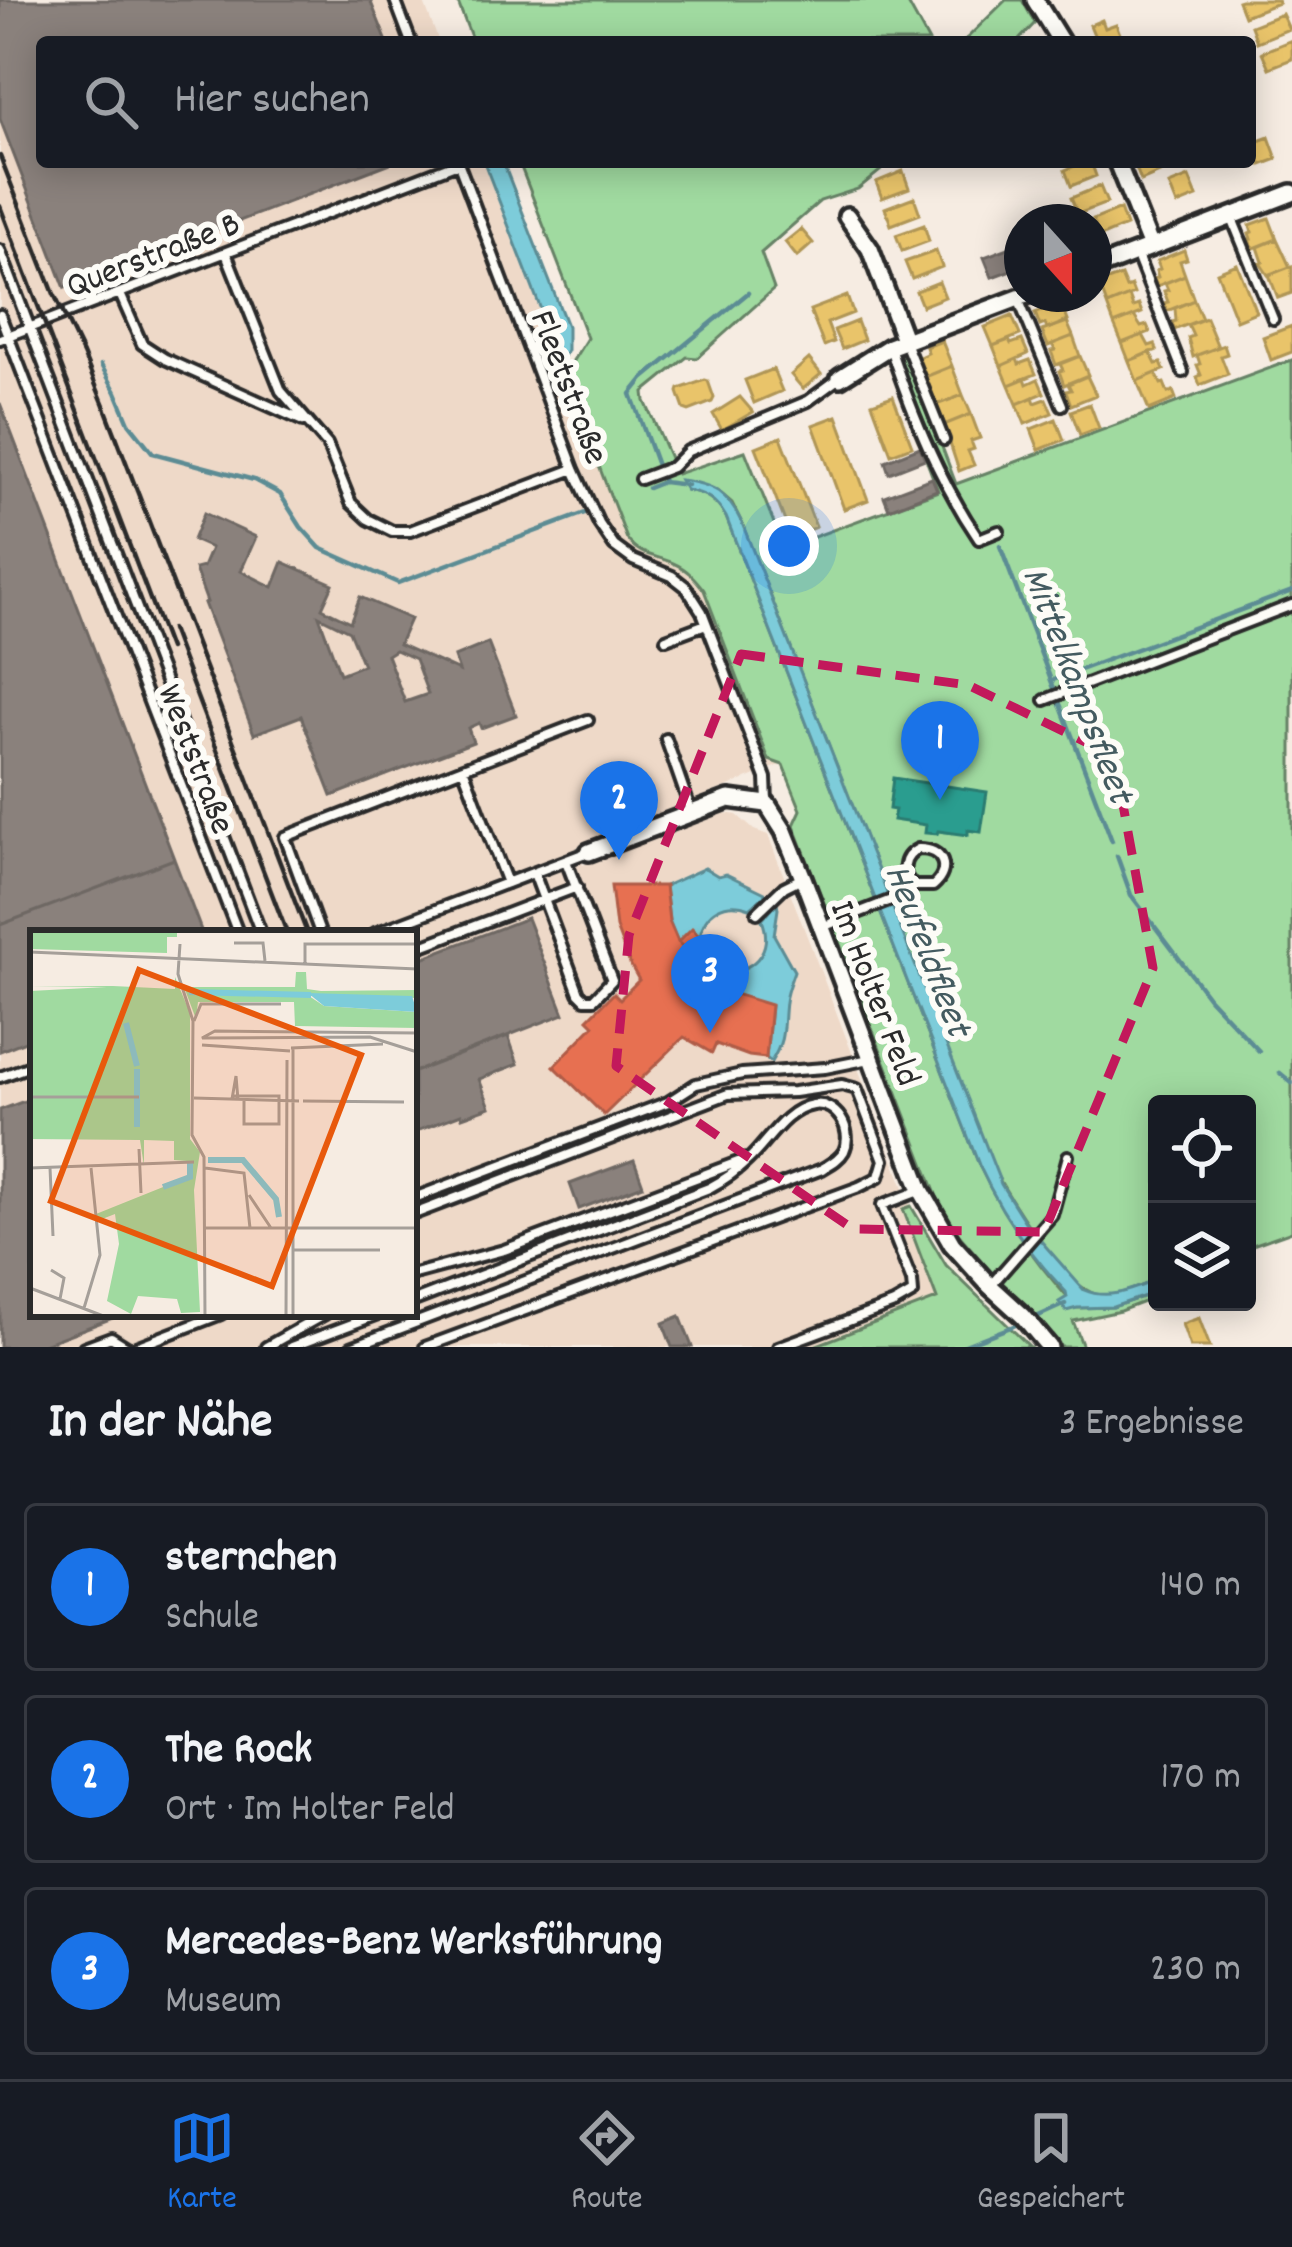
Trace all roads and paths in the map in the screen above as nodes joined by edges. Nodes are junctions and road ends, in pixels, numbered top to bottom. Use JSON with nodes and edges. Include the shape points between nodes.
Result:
{"nodes":[{"id":1,"x":395,"y":0,"type":"edge"},
{"id":2,"x":1035,"y":0,"type":"edge"},
{"id":3,"x":409,"y":36,"type":"edge"},
{"id":4,"x":1057,"y":36,"type":"edge"},
{"id":5,"x":445,"y":168,"type":"edge"},
{"id":6,"x":460,"y":168,"type":"edge"},
{"id":7,"x":1119,"y":168,"type":"edge"},
{"id":8,"x":1292,"y":193,"type":"edge"},
{"id":9,"x":847,"y":216,"type":"dead end"},
{"id":10,"x":1231,"y":216,"type":"junction"},
{"id":11,"x":0,"y":250,"type":"edge"},
{"id":12,"x":1143,"y":250,"type":"junction"},
{"id":13,"x":226,"y":253,"type":"junction"},
{"id":14,"x":1112,"y":262,"type":"edge"},
{"id":15,"x":120,"y":294,"type":"junction"},
{"id":16,"x":1004,"y":304,"type":"edge"},
{"id":17,"x":1030,"y":312,"type":"edge"},
{"id":18,"x":0,"y":315,"type":"edge"},
{"id":19,"x":1273,"y":320,"type":"dead end"},
{"id":20,"x":30,"y":328,"type":"junction"},
{"id":21,"x":4,"y":338,"type":"edge"},
{"id":22,"x":897,"y":344,"type":"junction"},
{"id":23,"x":1183,"y":372,"type":"dead end"},
{"id":24,"x":840,"y":378,"type":"joint"},
{"id":25,"x":1062,"y":405,"type":"dead end"},
{"id":26,"x":305,"y":421,"type":"junction"},
{"id":27,"x":944,"y":440,"type":"dead end"},
{"id":28,"x":574,"y":469,"type":"junction"},
{"id":29,"x":642,"y":479,"type":"dead end"},
{"id":30,"x":999,"y":531,"type":"dead end"},
{"id":31,"x":1292,"y":605,"type":"edge"},
{"id":32,"x":706,"y":624,"type":"junction"},
{"id":33,"x":666,"y":639,"type":"dead end"},
{"id":34,"x":152,"y":650,"type":"junction"},
{"id":35,"x":132,"y":657,"type":"junction"},
{"id":36,"x":1048,"y":699,"type":"dead end"},
{"id":37,"x":588,"y":720,"type":"dead end"},
{"id":38,"x":666,"y":739,"type":"dead end"},
{"id":39,"x":463,"y":768,"type":"junction"},
{"id":40,"x":767,"y":804,"type":"junction"},
{"id":41,"x":692,"y":812,"type":"junction"},
{"id":42,"x":589,"y":852,"type":"joint"},
{"id":43,"x":566,"y":861,"type":"junction"},
{"id":44,"x":237,"y":871,"type":"junction"},
{"id":45,"x":534,"y":873,"type":"junction"},
{"id":46,"x":803,"y":878,"type":"junction"},
{"id":47,"x":217,"y":879,"type":"junction"},
{"id":48,"x":507,"y":883,"type":"junction"},
{"id":49,"x":914,"y":886,"type":"junction"},
{"id":50,"x":577,"y":887,"type":"junction"},
{"id":51,"x":544,"y":900,"type":"junction"},
{"id":52,"x":757,"y":913,"type":"dead end"},
{"id":53,"x":822,"y":927,"type":"junction"},
{"id":54,"x":237,"y":930,"type":"edge"},
{"id":55,"x":260,"y":930,"type":"edge"},
{"id":56,"x":319,"y":930,"type":"edge"},
{"id":57,"x":383,"y":930,"type":"edge"},
{"id":58,"x":417,"y":948,"type":"edge"},
{"id":59,"x":871,"y":1059,"type":"junction"},
{"id":60,"x":30,"y":1065,"type":"edge"},
{"id":61,"x":0,"y":1077,"type":"edge"},
{"id":62,"x":753,"y":1156,"type":"junction"},
{"id":63,"x":1068,"y":1156,"type":"dead end"},
{"id":64,"x":921,"y":1190,"type":"junction"},
{"id":65,"x":417,"y":1197,"type":"edge"},
{"id":66,"x":417,"y":1213,"type":"edge"},
{"id":67,"x":417,"y":1273,"type":"edge"},
{"id":68,"x":990,"y":1286,"type":"junction"},
{"id":69,"x":417,"y":1300,"type":"edge"},
{"id":70,"x":213,"y":1317,"type":"edge"},
{"id":71,"x":320,"y":1317,"type":"edge"},
{"id":72,"x":371,"y":1317,"type":"edge"},
{"id":73,"x":127,"y":1331,"type":"dead end"},
{"id":74,"x":112,"y":1337,"type":"junction"},
{"id":75,"x":1049,"y":1346,"type":"edge"},
{"id":76,"x":84,"y":1347,"type":"edge"},
{"id":77,"x":127,"y":1347,"type":"edge"},
{"id":78,"x":136,"y":1347,"type":"edge"},
{"id":79,"x":266,"y":1347,"type":"edge"},
{"id":80,"x":291,"y":1347,"type":"edge"},
{"id":81,"x":352,"y":1347,"type":"edge"},
{"id":82,"x":425,"y":1347,"type":"edge"},
{"id":83,"x":778,"y":1347,"type":"edge"}],
"edges":[{"from":1,"to":3,"type":"lane"},
{"from":2,"to":4,"type":"street"},
{"from":5,"to":13,"type":"lane","name":"Querstraße B"},
{"from":6,"to":28,"type":"lane","name":"Fleetstraße"},
{"from":7,"to":12,"type":"street"},
{"from":8,"to":10,"type":"street"},
{"from":9,"to":22,"type":"street","via":[[869,250]]},
{"from":10,"to":12,"type":"street"},
{"from":10,"to":19,"type":"lane"},
{"from":11,"to":20,"type":"lane","name":"Weststraße"},
{"from":12,"to":14,"type":"street"},
{"from":12,"to":23,"type":"lane"},
{"from":13,"to":15,"type":"lane","name":"Querstraße B"},
{"from":13,"to":26,"type":"lane","via":[[281,391]]},
{"from":15,"to":20,"type":"lane","name":"Querstraße B"},
{"from":15,"to":26,"type":"lane","via":[[142,344]]},
{"from":16,"to":22,"type":"street"},
{"from":17,"to":25,"type":"lane"},
{"from":18,"to":21,"type":"lane","name":"Weststraße"},
{"from":20,"to":21,"type":"lane","name":"Querstraße B"},
{"from":20,"to":34,"type":"lane","name":"Weststraße"},
{"from":21,"to":35,"type":"lane","name":"Weststraße"},
{"from":22,"to":24,"type":"street"},
{"from":22,"to":27,"type":"lane"},
{"from":22,"to":30,"type":"lane","via":[[914,420],[953,501],[979,539]]},
{"from":24,"to":29,"type":"lane"},
{"from":26,"to":28,"type":"lane","via":[[327,444],[351,503],[400,532]]},
{"from":28,"to":32,"type":"lane","name":"Fleetstraße","via":[[614,546],[686,587]]},
{"from":31,"to":36,"type":"lane"},
{"from":32,"to":33,"type":"lane"},
{"from":32,"to":40,"type":"lane","via":[[766,778]]},
{"from":34,"to":35,"type":"lane","name":"Weststraße"},
{"from":34,"to":44,"type":"lane","name":"Weststraße"},
{"from":35,"to":47,"type":"lane","name":"Weststraße"},
{"from":37,"to":39,"type":"lane"},
{"from":38,"to":41,"type":"lane"},
{"from":39,"to":48,"type":"lane"},
{"from":39,"to":56,"type":"lane","via":[[285,837]]},
{"from":40,"to":41,"type":"street","via":[[729,799]]},
{"from":40,"to":46,"type":"street","name":"Im Holter Feld"},
{"from":41,"to":42,"type":"street"},
{"from":42,"to":43,"type":"lane"},
{"from":43,"to":45,"type":"lane"},
{"from":43,"to":50,"type":"lane"},
{"from":44,"to":47,"type":"lane","name":"Weststraße"},
{"from":44,"to":55,"type":"lane","name":"Weststraße"},
{"from":45,"to":48,"type":"lane"},
{"from":45,"to":51,"type":"lane"},
{"from":46,"to":52,"type":"lane"},
{"from":46,"to":53,"type":"street","name":"Im Holter Feld"},
{"from":47,"to":54,"type":"lane","name":"Weststraße"},
{"from":48,"to":57,"type":"lane"},
{"from":49,"to":49,"type":"lane","via":[[904,869],[908,857],[918,849],[937,853],[942,877]]},
{"from":49,"to":53,"type":"lane"},
{"from":50,"to":51,"type":"lane"},
{"from":50,"to":51,"type":"lane","via":[[612,980],[594,999],[579,993]]},
{"from":51,"to":58,"type":"lane"},
{"from":53,"to":59,"type":"street","name":"Im Holter Feld"},
{"from":59,"to":64,"type":"street","name":"Im Holter Feld"},
{"from":59,"to":65,"type":"lane","via":[[696,1084],[668,1102]]},
{"from":60,"to":61,"type":"lane"},
{"from":62,"to":67,"type":"lane","via":[[504,1250]]},
{"from":62,"to":69,"type":"lane","via":[[680,1201]]},
{"from":62,"to":81,"type":"lane","via":[[797,1110],[826,1105],[844,1125],[844,1150],[822,1169]]},
{"from":63,"to":68,"type":"lane","via":[[1052,1215]]},
{"from":64,"to":68,"type":"street","name":"Im Holter Feld","via":[[952,1244]]},
{"from":64,"to":83,"type":"lane","via":[[882,1205],[913,1293]]},
{"from":66,"to":82,"type":"lane","via":[[728,1094],[857,1089],[884,1160],[879,1177],[859,1186]]},
{"from":68,"to":75,"type":"street","name":"Im Holter Feld"},
{"from":70,"to":78,"type":"lane"},
{"from":71,"to":79,"type":"lane"},
{"from":72,"to":80,"type":"lane"},
{"from":73,"to":74,"type":"lane"},
{"from":74,"to":76,"type":"lane"},
{"from":74,"to":77,"type":"lane"}]}
